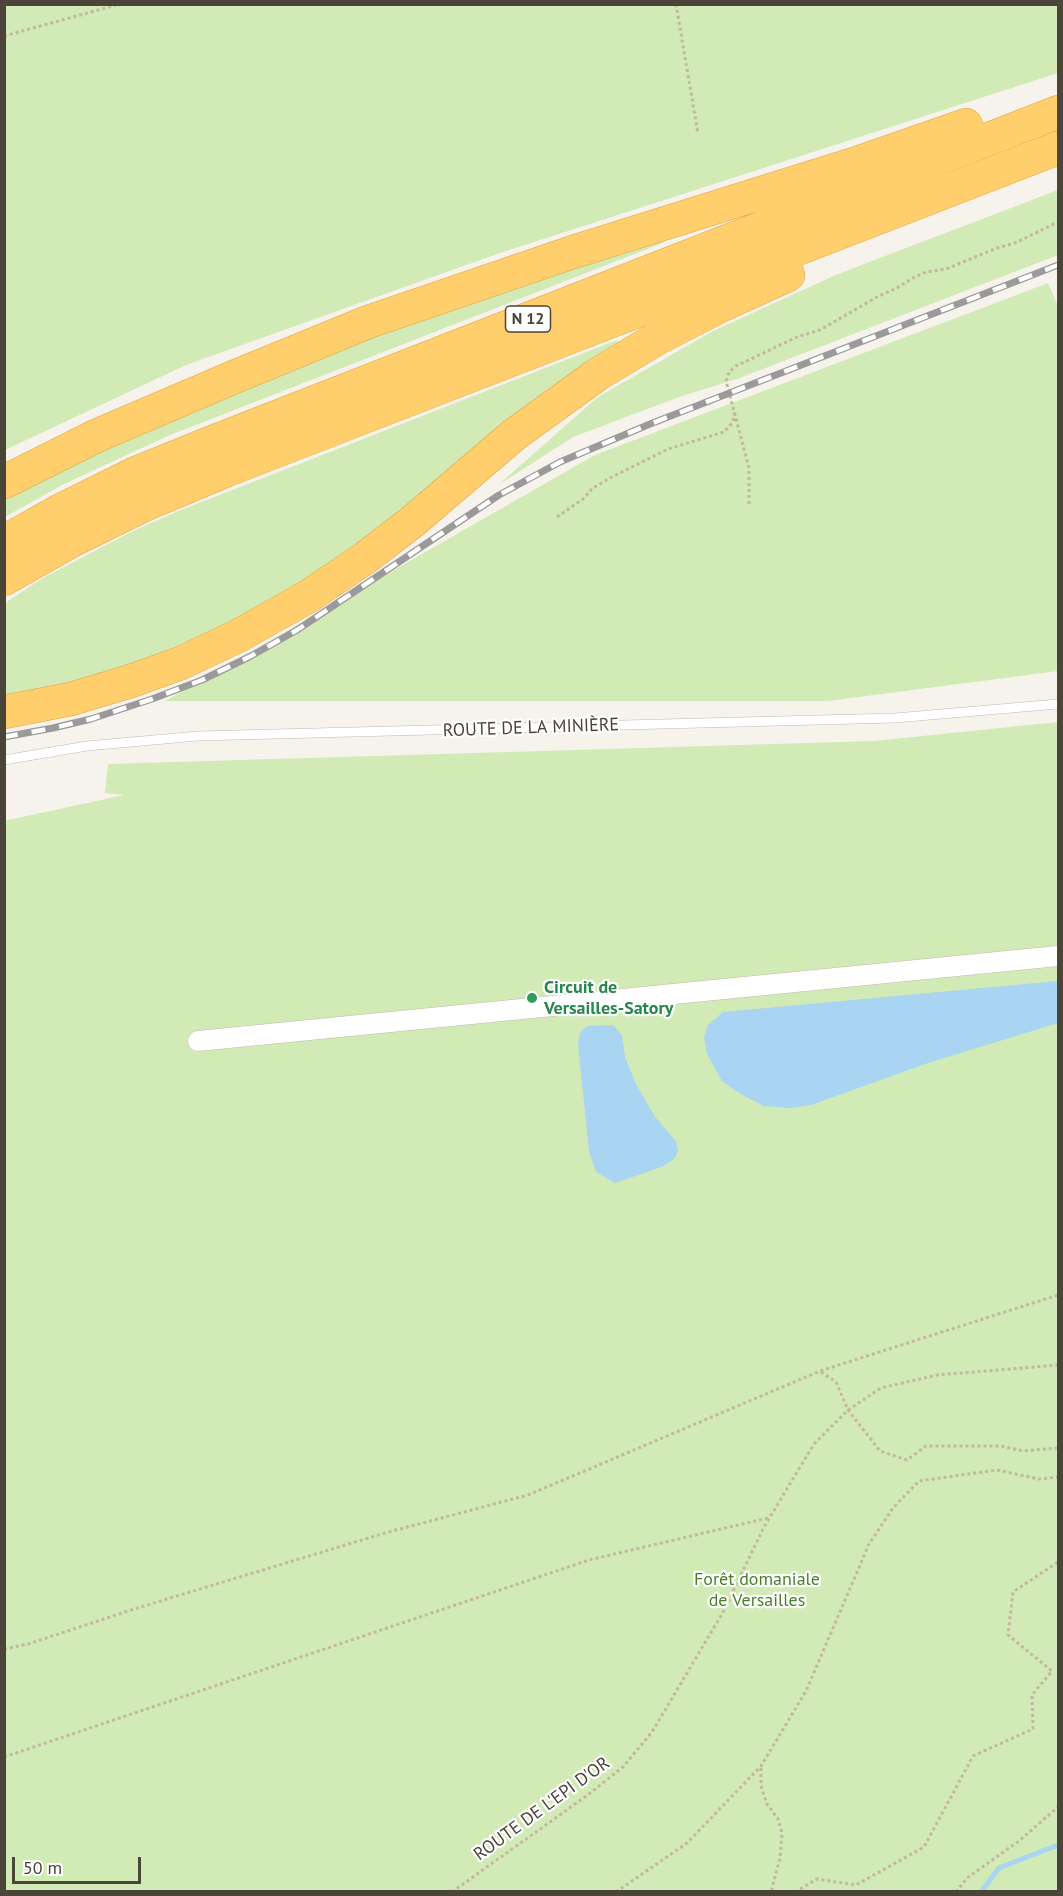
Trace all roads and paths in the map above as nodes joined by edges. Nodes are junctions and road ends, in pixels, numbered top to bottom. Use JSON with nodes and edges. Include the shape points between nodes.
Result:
{"nodes":[{"id":1,"x":120,"y":4,"type":"edge"},
{"id":2,"x":676,"y":4,"type":"edge"},
{"id":3,"x":4,"y":36,"type":"edge"},
{"id":4,"x":1059,"y":111,"type":"edge"},
{"id":5,"x":698,"y":134,"type":"dead end"},
{"id":6,"x":1059,"y":148,"type":"edge"},
{"id":7,"x":1059,"y":222,"type":"edge"},
{"id":8,"x":844,"y":231,"type":"junction"},
{"id":9,"x":735,"y":410,"type":"junction"},
{"id":10,"x":4,"y":482,"type":"edge"},
{"id":11,"x":749,"y":504,"type":"dead end"},
{"id":12,"x":557,"y":517,"type":"dead end"},
{"id":13,"x":4,"y":542,"type":"edge"},
{"id":14,"x":4,"y":579,"type":"edge"},
{"id":15,"x":1059,"y":704,"type":"edge"},
{"id":16,"x":4,"y":712,"type":"edge"},
{"id":17,"x":4,"y":760,"type":"edge"},
{"id":18,"x":1059,"y":956,"type":"edge"},
{"id":19,"x":198,"y":1041,"type":"dead end"},
{"id":20,"x":1059,"y":1294,"type":"edge"},
{"id":21,"x":1059,"y":1365,"type":"edge"},
{"id":22,"x":820,"y":1371,"type":"junction"},
{"id":23,"x":848,"y":1410,"type":"junction"},
{"id":24,"x":1059,"y":1448,"type":"edge"},
{"id":25,"x":1059,"y":1477,"type":"edge"},
{"id":26,"x":770,"y":1518,"type":"junction"},
{"id":27,"x":1059,"y":1562,"type":"edge"},
{"id":28,"x":4,"y":1649,"type":"edge"},
{"id":29,"x":4,"y":1757,"type":"edge"},
{"id":30,"x":761,"y":1766,"type":"junction"},
{"id":31,"x":1059,"y":1807,"type":"edge"},
{"id":32,"x":452,"y":1892,"type":"edge"},
{"id":33,"x":616,"y":1892,"type":"edge"},
{"id":34,"x":771,"y":1892,"type":"edge"},
{"id":35,"x":795,"y":1892,"type":"edge"},
{"id":36,"x":956,"y":1892,"type":"edge"}],
"edges":[{"from":1,"to":3,"type":"path"},
{"from":2,"to":5,"type":"path"},
{"from":4,"to":10,"type":"highway","via":[[1006,112],[368,322],[96,436]]},
{"from":4,"to":13,"type":"highway","number":"N 12","via":[[210,442],[136,473]]},
{"from":6,"to":8,"type":"highway","number":"N 12"},
{"from":7,"to":9,"type":"path","via":[[1016,243],[910,279],[820,330],[736,366],[726,381]]},
{"from":8,"to":14,"type":"highway","number":"N 12","via":[[227,470],[146,504]]},
{"from":8,"to":16,"type":"highway","via":[[803,268],[712,310],[598,374],[515,434],[365,558],[277,614],[156,672],[71,699]]},
{"from":9,"to":11,"type":"path","via":[[749,468]]},
{"from":9,"to":12,"type":"path","via":[[734,422],[724,432],[668,449],[610,478]]},
{"from":15,"to":17,"type":"lane","name":"ROUTE DE LA MINIÈRE","via":[[895,718],[198,736],[87,746]]},
{"from":18,"to":19,"type":"street"},
{"from":20,"to":22,"type":"path"},
{"from":21,"to":23,"type":"path","name":"ROUTE DE L'EPI D'OR","via":[[937,1375],[880,1388]]},
{"from":22,"to":23,"type":"path","via":[[836,1382]]},
{"from":22,"to":28,"type":"path","via":[[528,1495],[373,1536]]},
{"from":23,"to":24,"type":"path","via":[[880,1452],[907,1460],[926,1446],[1000,1446],[1023,1451]]},
{"from":23,"to":26,"type":"path","name":"ROUTE DE L'EPI D'OR","via":[[814,1444]]},
{"from":25,"to":30,"type":"path","via":[[1039,1479],[997,1470],[919,1481],[893,1508],[869,1544],[806,1691]]},
{"from":26,"to":29,"type":"path","via":[[589,1560]]},
{"from":26,"to":32,"type":"path","name":"ROUTE DE L'EPI D'OR","via":[[710,1634],[652,1732],[623,1767]]},
{"from":27,"to":35,"type":"path","via":[[1013,1592],[1008,1635],[1052,1671],[1032,1695],[1033,1729],[973,1756],[924,1847],[856,1885],[817,1879]]},
{"from":30,"to":33,"type":"path","via":[[687,1843]]},
{"from":30,"to":34,"type":"path","via":[[761,1786],[782,1833]]},
{"from":31,"to":36,"type":"path","via":[[967,1878]]}]}
